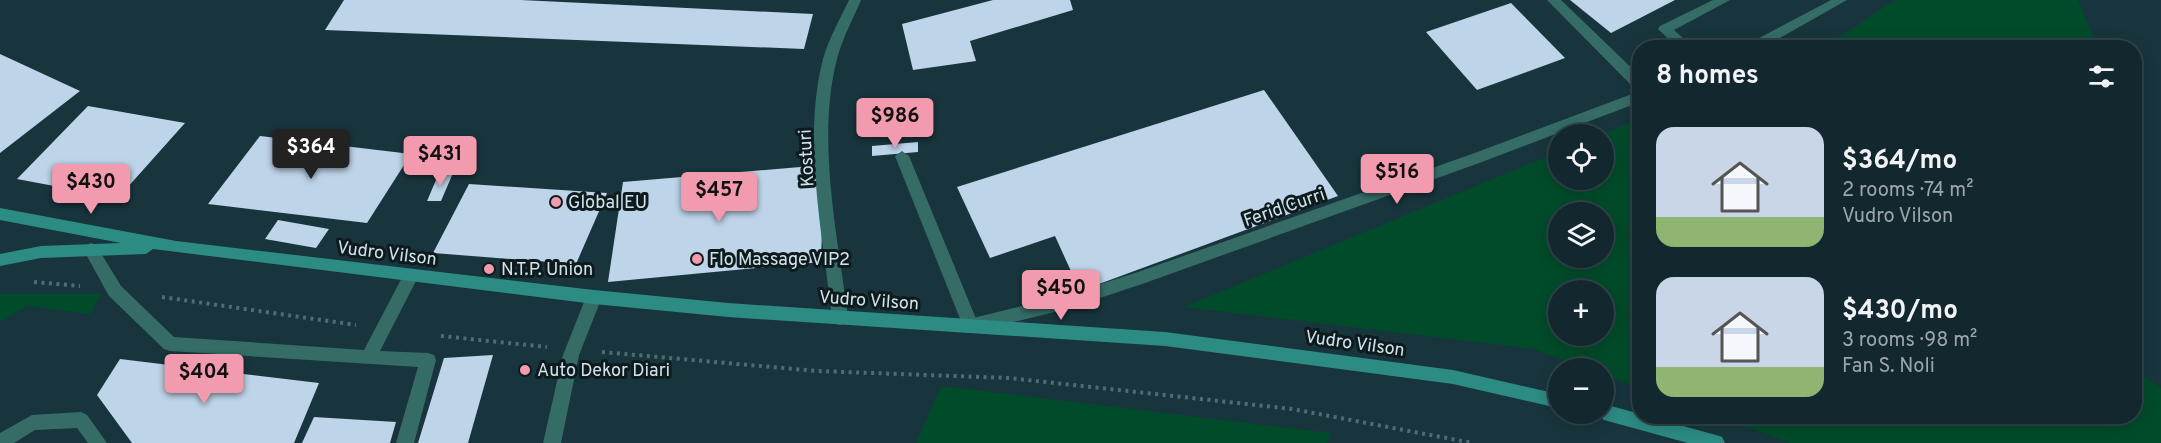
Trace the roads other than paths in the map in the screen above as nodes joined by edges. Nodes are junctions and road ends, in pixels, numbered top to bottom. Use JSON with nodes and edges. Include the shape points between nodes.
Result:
{"nodes":[{"id":1,"x":855,"y":0,"type":"edge"},
{"id":2,"x":1553,"y":0,"type":"edge"},
{"id":3,"x":1724,"y":0,"type":"edge"},
{"id":4,"x":1841,"y":0,"type":"edge"},
{"id":5,"x":1678,"y":40,"type":"edge"},
{"id":6,"x":1766,"y":40,"type":"edge"},
{"id":7,"x":1632,"y":77,"type":"edge"},
{"id":8,"x":1632,"y":99,"type":"edge"},
{"id":9,"x":902,"y":156,"type":"dead end"},
{"id":10,"x":0,"y":214,"type":"edge"},
{"id":11,"x":176,"y":247,"type":"junction"},
{"id":12,"x":91,"y":249,"type":"junction"},
{"id":13,"x":0,"y":260,"type":"edge"},
{"id":14,"x":411,"y":275,"type":"junction"},
{"id":15,"x":594,"y":297,"type":"junction"},
{"id":16,"x":840,"y":318,"type":"junction"},
{"id":17,"x":970,"y":326,"type":"junction"},
{"id":18,"x":368,"y":358,"type":"junction"},
{"id":19,"x":1548,"y":399,"type":"edge"},
{"id":20,"x":1614,"y":415,"type":"edge"},
{"id":21,"x":1632,"y":420,"type":"edge"},
{"id":22,"x":1647,"y":424,"type":"edge"},
{"id":23,"x":0,"y":442,"type":"edge"},
{"id":24,"x":98,"y":443,"type":"edge"},
{"id":25,"x":405,"y":443,"type":"edge"},
{"id":26,"x":552,"y":443,"type":"edge"},
{"id":27,"x":1716,"y":443,"type":"edge"}],
"edges":[{"from":1,"to":16,"type":"street","name":"Kosturi","via":[[830,58],[824,92],[823,149]]},
{"from":2,"to":7,"type":"street"},
{"from":3,"to":5,"type":"street","via":[[1665,29]]},
{"from":4,"to":6,"type":"street"},
{"from":8,"to":17,"type":"street","name":"Ferid Curri","via":[[1140,278],[1067,302]]},
{"from":9,"to":17,"type":"street"},
{"from":10,"to":11,"type":"main road"},
{"from":11,"to":12,"type":"main road"},
{"from":11,"to":14,"type":"main road","name":"Vudro Vilson"},
{"from":12,"to":13,"type":"main road","via":[[41,252]]},
{"from":12,"to":18,"type":"street","via":[[115,291],[170,344]]},
{"from":14,"to":15,"type":"main road","name":"Vudro Vilson"},
{"from":14,"to":18,"type":"street"},
{"from":15,"to":16,"type":"main road","name":"Vudro Vilson"},
{"from":15,"to":26,"type":"street","via":[[573,350]]},
{"from":16,"to":17,"type":"main road","name":"Vudro Vilson"},
{"from":17,"to":19,"type":"main road","name":"Vudro Vilson","via":[[1164,339],[1319,358],[1453,377]]},
{"from":18,"to":25,"type":"street","via":[[428,360]]},
{"from":20,"to":21,"type":"main road"},
{"from":22,"to":27,"type":"main road"},
{"from":23,"to":24,"type":"street","via":[[32,423],[81,420]]}]}
